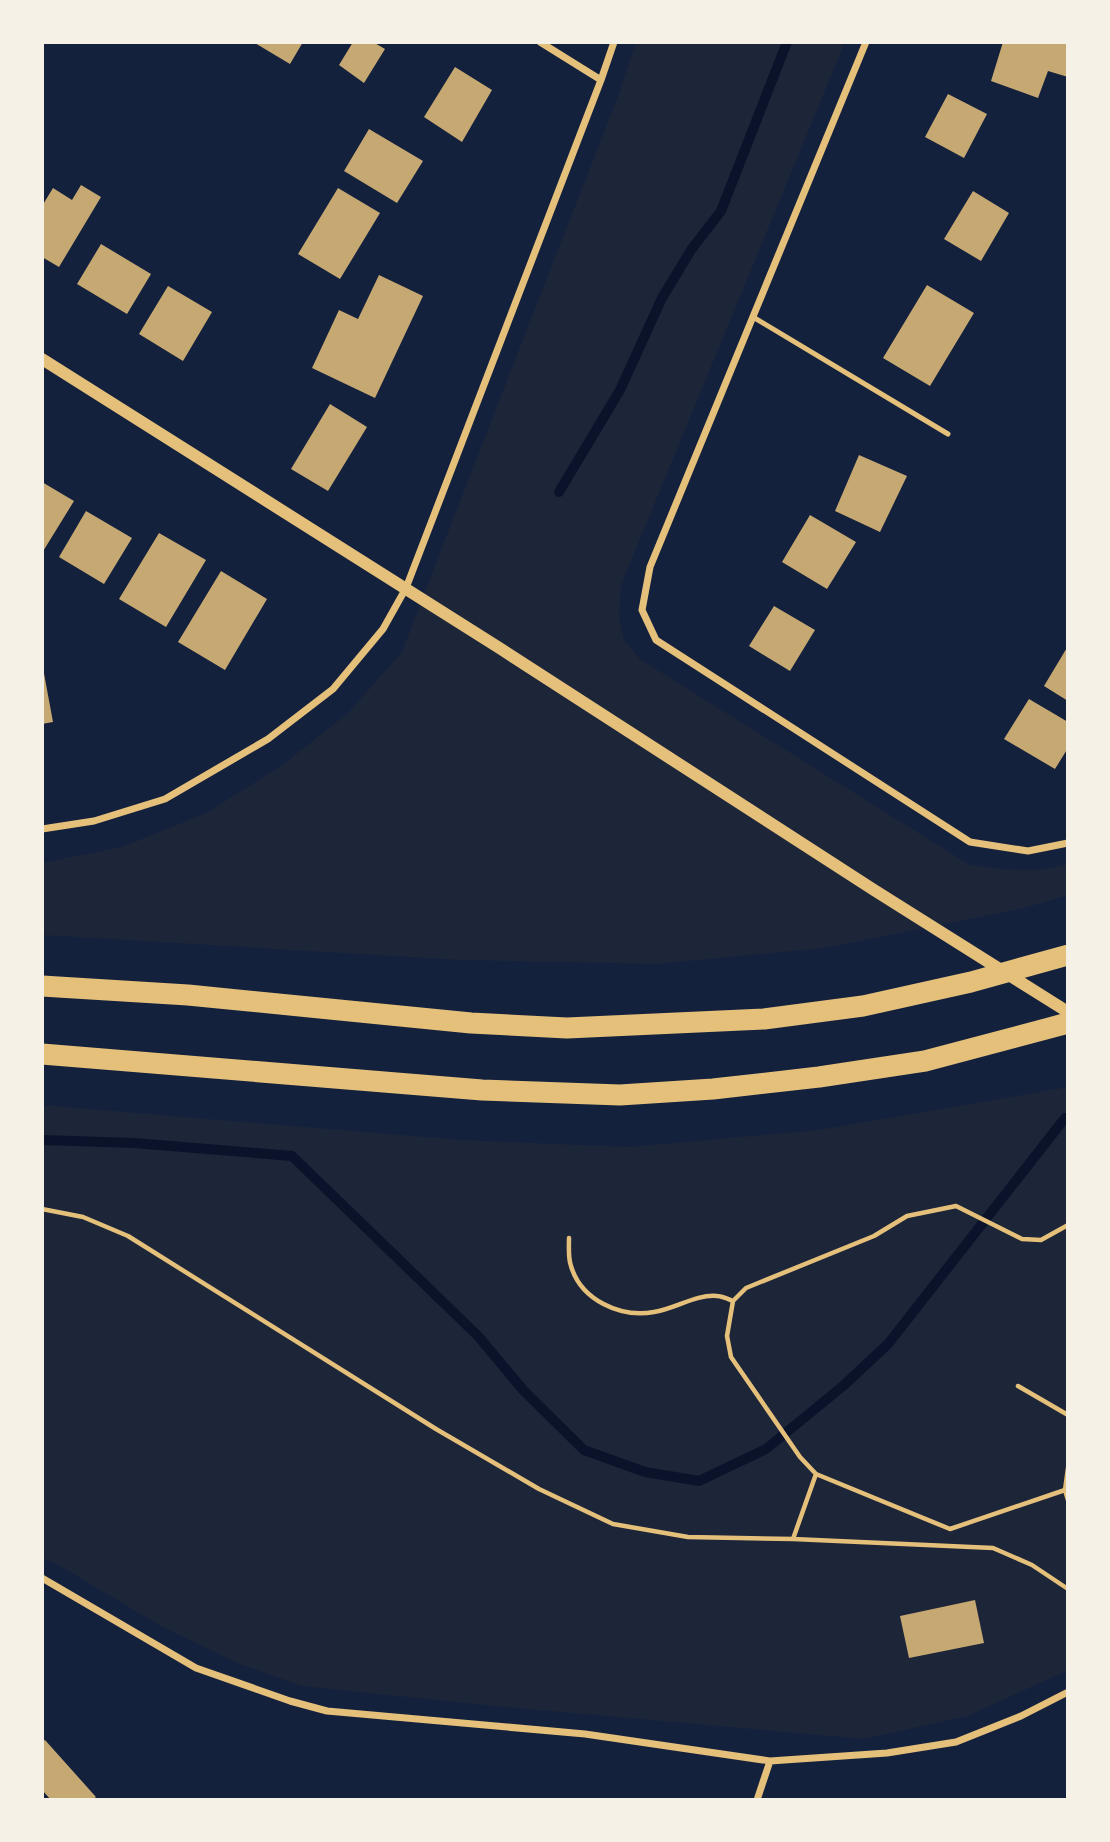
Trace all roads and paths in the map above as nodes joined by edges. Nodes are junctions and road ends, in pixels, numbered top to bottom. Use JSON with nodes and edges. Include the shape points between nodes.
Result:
{"nodes":[{"id":1,"x":540,"y":42,"type":"edge"},
{"id":2,"x":614,"y":42,"type":"edge"},
{"id":3,"x":866,"y":42,"type":"edge"},
{"id":4,"x":601,"y":80,"type":"junction"},
{"id":5,"x":753,"y":317,"type":"junction"},
{"id":6,"x":42,"y":359,"type":"edge"},
{"id":7,"x":948,"y":434,"type":"dead end"},
{"id":8,"x":406,"y":588,"type":"junction"},
{"id":9,"x":42,"y":829,"type":"edge"},
{"id":10,"x":1068,"y":843,"type":"edge"},
{"id":11,"x":1068,"y":955,"type":"edge"},
{"id":12,"x":42,"y":986,"type":"edge"},
{"id":13,"x":1068,"y":1012,"type":"edge"},
{"id":14,"x":1068,"y":1023,"type":"edge"},
{"id":15,"x":42,"y":1054,"type":"edge"},
{"id":16,"x":42,"y":1209,"type":"edge"},
{"id":17,"x":1068,"y":1224,"type":"edge"},
{"id":18,"x":569,"y":1238,"type":"dead end"},
{"id":19,"x":733,"y":1301,"type":"junction"},
{"id":20,"x":1018,"y":1386,"type":"dead end"},
{"id":21,"x":1068,"y":1415,"type":"edge"},
{"id":22,"x":1068,"y":1468,"type":"edge"},
{"id":23,"x":816,"y":1474,"type":"junction"},
{"id":24,"x":1065,"y":1490,"type":"junction"},
{"id":25,"x":1068,"y":1500,"type":"edge"},
{"id":26,"x":793,"y":1539,"type":"junction"},
{"id":27,"x":42,"y":1578,"type":"edge"},
{"id":28,"x":1068,"y":1589,"type":"edge"},
{"id":29,"x":1068,"y":1692,"type":"edge"},
{"id":30,"x":770,"y":1761,"type":"junction"},
{"id":31,"x":757,"y":1800,"type":"edge"}],
"edges":[{"from":1,"to":4,"type":"street"},
{"from":2,"to":4,"type":"street"},
{"from":3,"to":5,"type":"street"},
{"from":4,"to":8,"type":"street"},
{"from":5,"to":7,"type":"lane"},
{"from":5,"to":10,"type":"street","via":[[650,567],[642,610],[656,640],[970,842],[1028,851]]},
{"from":6,"to":8,"type":"street"},
{"from":8,"to":9,"type":"street","via":[[383,629],[333,689],[268,739],[164,799],[94,821]]},
{"from":8,"to":13,"type":"street"},
{"from":11,"to":12,"type":"highway","via":[[863,1006],[764,1019],[580,1028]]},
{"from":14,"to":15,"type":"highway","via":[[925,1061],[713,1089],[620,1094],[482,1090]]},
{"from":16,"to":26,"type":"path","via":[[83,1217],[128,1237],[436,1429],[539,1489],[613,1524],[688,1537]]},
{"from":17,"to":19,"type":"path","via":[[1041,1240],[1022,1239],[956,1206],[907,1216],[874,1236],[746,1288]]},
{"from":18,"to":19,"type":"path","via":[[570,1265],[582,1288],[598,1302],[627,1312],[653,1312],[699,1298],[718,1296]]},
{"from":19,"to":23,"type":"path","via":[[727,1336],[731,1357]]},
{"from":20,"to":21,"type":"path"},
{"from":22,"to":24,"type":"path"},
{"from":23,"to":24,"type":"path","via":[[950,1529]]},
{"from":23,"to":26,"type":"path"},
{"from":24,"to":25,"type":"path"},
{"from":26,"to":28,"type":"path","via":[[993,1548],[1032,1565]]},
{"from":27,"to":30,"type":"street","via":[[196,1668],[327,1711],[585,1734]]},
{"from":29,"to":30,"type":"street","via":[[956,1742],[887,1753]]},
{"from":30,"to":31,"type":"street"}]}
